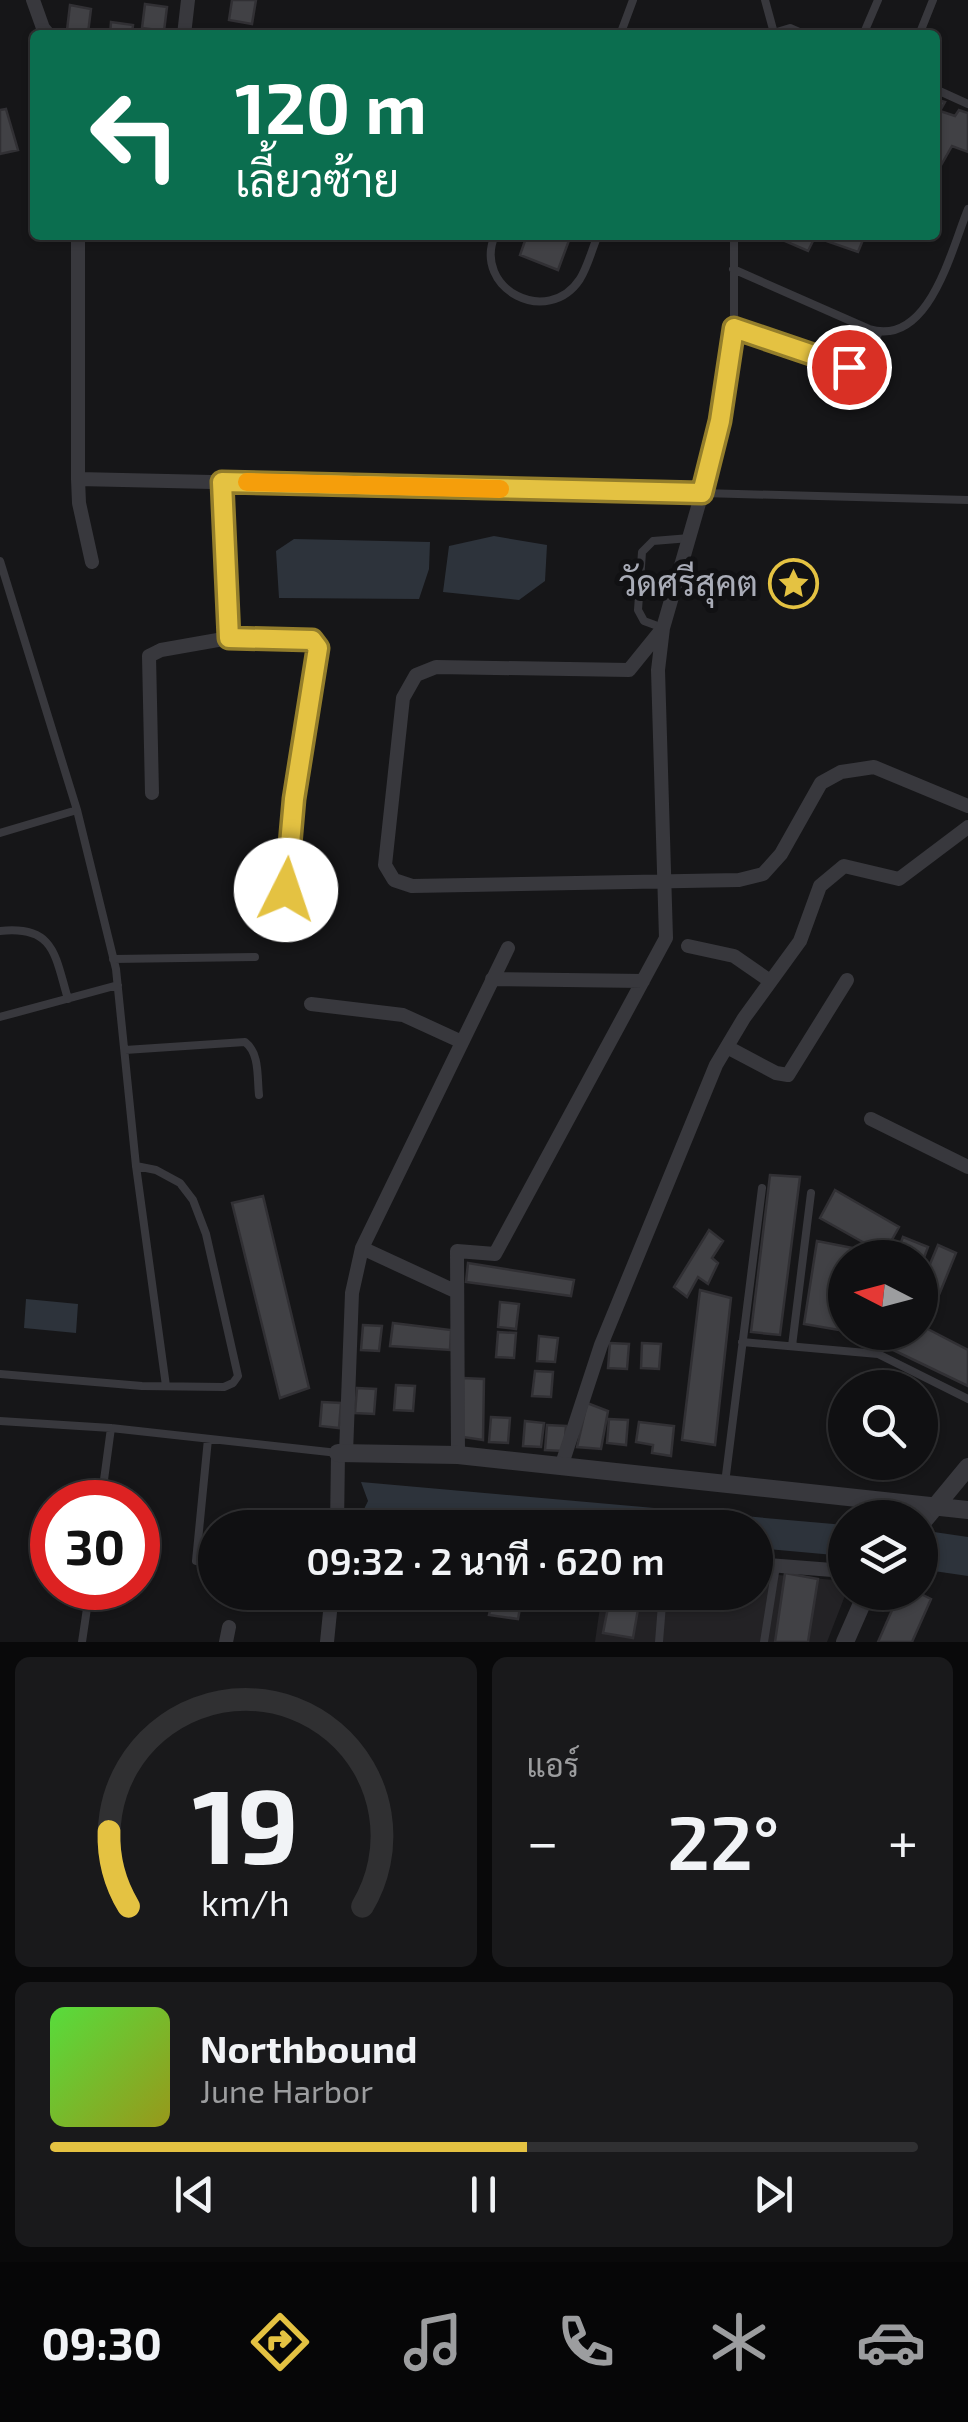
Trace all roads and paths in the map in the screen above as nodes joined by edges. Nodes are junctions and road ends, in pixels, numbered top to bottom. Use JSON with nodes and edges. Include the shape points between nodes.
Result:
{"nodes":[{"id":1,"x":33,"y":0,"type":"edge"},
{"id":2,"x":188,"y":0,"type":"edge"},
{"id":3,"x":633,"y":0,"type":"edge"},
{"id":4,"x":765,"y":0,"type":"edge"},
{"id":5,"x":878,"y":0,"type":"edge"},
{"id":6,"x":933,"y":0,"type":"edge"},
{"id":7,"x":45,"y":30,"type":"edge"},
{"id":8,"x":185,"y":30,"type":"edge"},
{"id":9,"x":622,"y":30,"type":"edge"},
{"id":10,"x":769,"y":30,"type":"edge"},
{"id":11,"x":865,"y":30,"type":"edge"},
{"id":12,"x":921,"y":30,"type":"edge"},
{"id":13,"x":940,"y":91,"type":"edge"},
{"id":14,"x":968,"y":104,"type":"edge"},
{"id":15,"x":968,"y":208,"type":"edge"},
{"id":16,"x":78,"y":240,"type":"edge"},
{"id":17,"x":493,"y":240,"type":"edge"},
{"id":18,"x":596,"y":240,"type":"edge"},
{"id":19,"x":734,"y":240,"type":"edge"},
{"id":20,"x":733,"y":269,"type":"junction"},
{"id":21,"x":734,"y":328,"type":"junction"},
{"id":22,"x":879,"y":332,"type":"junction"},
{"id":23,"x":78,"y":479,"type":"junction"},
{"id":24,"x":222,"y":482,"type":"junction"},
{"id":25,"x":702,"y":493,"type":"junction"},
{"id":26,"x":968,"y":500,"type":"edge"},
{"id":27,"x":690,"y":538,"type":"junction"},
{"id":28,"x":0,"y":561,"type":"edge"},
{"id":29,"x":92,"y":562,"type":"dead end"},
{"id":30,"x":663,"y":628,"type":"junction"},
{"id":31,"x":229,"y":638,"type":"junction"},
{"id":32,"x":152,"y":792,"type":"dead end"},
{"id":33,"x":968,"y":806,"type":"edge"},
{"id":34,"x":77,"y":810,"type":"junction"},
{"id":35,"x":968,"y":828,"type":"edge"},
{"id":36,"x":0,"y":833,"type":"edge"},
{"id":37,"x":664,"y":880,"type":"junction"},
{"id":38,"x":286,"y":890,"type":"dead end"},
{"id":39,"x":0,"y":931,"type":"edge"},
{"id":40,"x":688,"y":946,"type":"dead end"},
{"id":41,"x":508,"y":948,"type":"dead end"},
{"id":42,"x":255,"y":957,"type":"dead end"},
{"id":43,"x":113,"y":959,"type":"junction"},
{"id":44,"x":492,"y":979,"type":"junction"},
{"id":45,"x":847,"y":980,"type":"dead end"},
{"id":46,"x":643,"y":982,"type":"junction"},
{"id":47,"x":770,"y":982,"type":"junction"},
{"id":48,"x":118,"y":985,"type":"junction"},
{"id":49,"x":68,"y":999,"type":"junction"},
{"id":50,"x":311,"y":1004,"type":"dead end"},
{"id":51,"x":0,"y":1017,"type":"edge"},
{"id":52,"x":462,"y":1042,"type":"junction"},
{"id":53,"x":726,"y":1047,"type":"junction"},
{"id":54,"x":124,"y":1050,"type":"junction"},
{"id":55,"x":259,"y":1095,"type":"dead end"},
{"id":56,"x":871,"y":1119,"type":"dead end"},
{"id":57,"x":136,"y":1166,"type":"junction"},
{"id":58,"x":968,"y":1167,"type":"edge"},
{"id":59,"x":762,"y":1188,"type":"dead end"},
{"id":60,"x":812,"y":1193,"type":"dead end"},
{"id":61,"x":362,"y":1248,"type":"junction"},
{"id":62,"x":457,"y":1292,"type":"junction"},
{"id":63,"x":742,"y":1342,"type":"junction"},
{"id":64,"x":792,"y":1346,"type":"junction"},
{"id":65,"x":0,"y":1374,"type":"edge"},
{"id":66,"x":166,"y":1386,"type":"junction"},
{"id":67,"x":968,"y":1399,"type":"edge"},
{"id":68,"x":0,"y":1420,"type":"edge"},
{"id":69,"x":111,"y":1428,"type":"junction"},
{"id":70,"x":208,"y":1439,"type":"junction"},
{"id":71,"x":342,"y":1453,"type":"junction"},
{"id":72,"x":458,"y":1455,"type":"junction"},
{"id":73,"x":968,"y":1467,"type":"edge"},
{"id":74,"x":562,"y":1468,"type":"junction"},
{"id":75,"x":104,"y":1480,"type":"edge"},
{"id":76,"x":725,"y":1483,"type":"junction"},
{"id":77,"x":868,"y":1500,"type":"edge"},
{"id":78,"x":938,"y":1504,"type":"edge"},
{"id":79,"x":938,"y":1508,"type":"edge"},
{"id":80,"x":339,"y":1510,"type":"edge"},
{"id":81,"x":968,"y":1510,"type":"edge"},
{"id":82,"x":196,"y":1562,"type":"dead end"},
{"id":83,"x":773,"y":1566,"type":"edge"},
{"id":84,"x":776,"y":1566,"type":"junction"},
{"id":85,"x":828,"y":1570,"type":"edge"},
{"id":86,"x":87,"y":1610,"type":"edge"},
{"id":87,"x":330,"y":1610,"type":"edge"},
{"id":88,"x":662,"y":1610,"type":"edge"},
{"id":89,"x":860,"y":1610,"type":"edge"},
{"id":90,"x":82,"y":1642,"type":"edge"},
{"id":91,"x":327,"y":1642,"type":"edge"},
{"id":92,"x":659,"y":1642,"type":"edge"},
{"id":93,"x":764,"y":1642,"type":"edge"},
{"id":94,"x":846,"y":1642,"type":"edge"}],
"edges":[{"from":1,"to":7,"type":"street"},
{"from":2,"to":8,"type":"street"},
{"from":3,"to":9,"type":"lane"},
{"from":4,"to":10,"type":"lane"},
{"from":5,"to":11,"type":"lane"},
{"from":6,"to":12,"type":"lane"},
{"from":13,"to":14,"type":"lane"},
{"from":15,"to":22,"type":"lane","via":[[927,306],[916,321]]},
{"from":16,"to":23,"type":"street"},
{"from":17,"to":18,"type":"lane","via":[[501,285],[518,299],[542,302],[579,281]]},
{"from":19,"to":20,"type":"lane"},
{"from":20,"to":21,"type":"lane"},
{"from":20,"to":22,"type":"lane"},
{"from":21,"to":22,"type":"lane","via":[[857,368]]},
{"from":21,"to":25,"type":"lane"},
{"from":23,"to":24,"type":"street"},
{"from":23,"to":29,"type":"street"},
{"from":24,"to":25,"type":"street"},
{"from":24,"to":31,"type":"street"},
{"from":25,"to":26,"type":"lane"},
{"from":25,"to":27,"type":"street"},
{"from":27,"to":30,"type":"street"},
{"from":27,"to":30,"type":"lane","via":[[653,541],[642,552],[638,610],[644,621]]},
{"from":28,"to":34,"type":"lane"},
{"from":30,"to":37,"type":"street","via":[[658,670]]},
{"from":30,"to":37,"type":"street","via":[[628,670],[436,667],[416,675],[403,698],[385,865],[394,880],[412,886]]},
{"from":31,"to":32,"type":"street","via":[[149,656]]},
{"from":31,"to":38,"type":"street","via":[[312,640],[318,648]]},
{"from":33,"to":37,"type":"street","via":[[874,767],[842,772],[821,783],[762,874]]},
{"from":34,"to":36,"type":"lane"},
{"from":34,"to":43,"type":"lane"},
{"from":35,"to":47,"type":"street","via":[[899,879],[844,866],[820,886],[800,940]]},
{"from":37,"to":46,"type":"street","via":[[666,938]]},
{"from":39,"to":49,"type":"lane","via":[[46,939]]},
{"from":40,"to":47,"type":"street","via":[[734,956]]},
{"from":41,"to":44,"type":"street"},
{"from":42,"to":43,"type":"lane"},
{"from":43,"to":48,"type":"lane"},
{"from":44,"to":46,"type":"street"},
{"from":44,"to":52,"type":"street"},
{"from":45,"to":53,"type":"street","via":[[788,1075]]},
{"from":46,"to":62,"type":"street","via":[[495,1254],[457,1251]]},
{"from":47,"to":53,"type":"street"},
{"from":48,"to":49,"type":"lane"},
{"from":48,"to":54,"type":"lane"},
{"from":49,"to":51,"type":"lane"},
{"from":50,"to":52,"type":"street","via":[[403,1015]]},
{"from":52,"to":61,"type":"street"},
{"from":53,"to":74,"type":"street","via":[[601,1344]]},
{"from":54,"to":55,"type":"lane","via":[[245,1042],[255,1056]]},
{"from":54,"to":57,"type":"lane"},
{"from":56,"to":58,"type":"street"},
{"from":57,"to":66,"type":"lane"},
{"from":57,"to":66,"type":"lane","via":[[180,1184],[193,1200],[237,1366],[238,1376],[224,1386]]},
{"from":59,"to":63,"type":"lane"},
{"from":60,"to":64,"type":"lane"},
{"from":61,"to":62,"type":"street"},
{"from":61,"to":71,"type":"street","via":[[352,1292]]},
{"from":62,"to":72,"type":"street"},
{"from":63,"to":64,"type":"lane"},
{"from":63,"to":76,"type":"lane"},
{"from":64,"to":67,"type":"lane","via":[[878,1354]]},
{"from":65,"to":66,"type":"lane"},
{"from":68,"to":69,"type":"lane"},
{"from":69,"to":70,"type":"lane"},
{"from":69,"to":75,"type":"lane"},
{"from":70,"to":71,"type":"lane"},
{"from":70,"to":82,"type":"lane"},
{"from":71,"to":72,"type":"street"},
{"from":71,"to":80,"type":"street"},
{"from":72,"to":74,"type":"street"},
{"from":73,"to":78,"type":"street"},
{"from":74,"to":76,"type":"street"},
{"from":76,"to":77,"type":"street"},
{"from":79,"to":81,"type":"street"},
{"from":83,"to":84,"type":"street"},
{"from":84,"to":85,"type":"street"},
{"from":84,"to":93,"type":"lane"},
{"from":86,"to":90,"type":"lane"},
{"from":87,"to":91,"type":"street"},
{"from":88,"to":92,"type":"lane"},
{"from":89,"to":94,"type":"street"}]}
